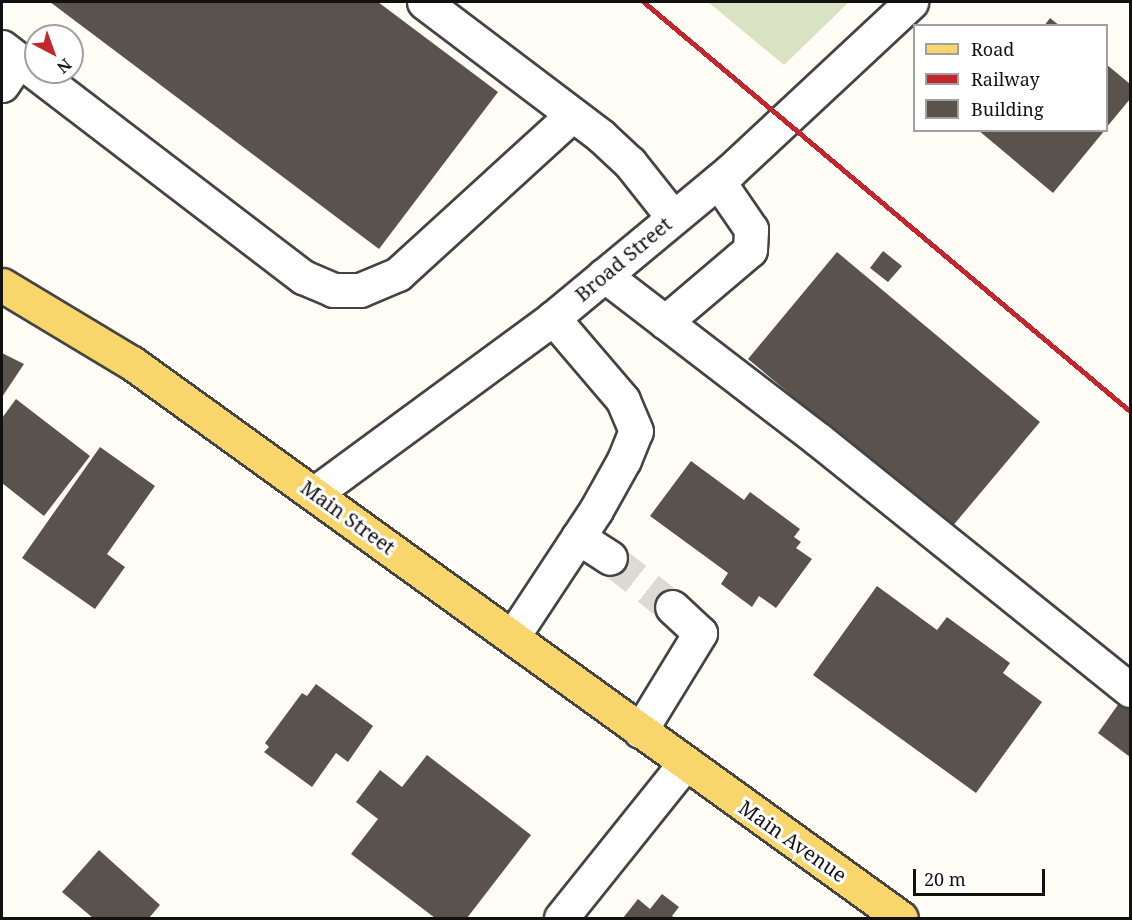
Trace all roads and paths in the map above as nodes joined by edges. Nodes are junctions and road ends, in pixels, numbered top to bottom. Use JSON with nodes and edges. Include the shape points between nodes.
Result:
{"nodes":[{"id":1,"x":424,"y":2,"type":"edge"},
{"id":2,"x":911,"y":2,"type":"edge"},
{"id":3,"x":7,"y":64,"type":"edge"},
{"id":4,"x":572,"y":114,"type":"junction"},
{"id":5,"x":718,"y":181,"type":"junction"},
{"id":6,"x":674,"y":218,"type":"junction"},
{"id":7,"x":604,"y":275,"type":"junction"},
{"id":8,"x":2,"y":285,"type":"edge"},
{"id":9,"x":553,"y":318,"type":"junction"},
{"id":10,"x":665,"y":322,"type":"junction"},
{"id":11,"x":315,"y":493,"type":"junction"},
{"id":12,"x":578,"y":537,"type":"junction"},
{"id":13,"x":610,"y":558,"type":"tunnel mouth"},
{"id":14,"x":672,"y":607,"type":"tunnel mouth"},
{"id":15,"x":513,"y":636,"type":"junction"},
{"id":16,"x":1131,"y":690,"type":"edge"},
{"id":17,"x":640,"y":731,"type":"junction"},
{"id":18,"x":684,"y":764,"type":"junction"},
{"id":19,"x":561,"y":918,"type":"edge"},
{"id":20,"x":902,"y":918,"type":"edge"}],
"edges":[{"from":1,"to":4,"type":"street"},
{"from":2,"to":5,"type":"street","name":"Broad Street"},
{"from":3,"to":4,"type":"street","via":[[303,277],[333,290],[360,290],[398,274]]},
{"from":4,"to":6,"type":"street","via":[[630,164]]},
{"from":5,"to":6,"type":"street","name":"Broad Street"},
{"from":5,"to":10,"type":"street","via":[[751,229],[750,250]]},
{"from":6,"to":7,"type":"street","name":"Broad Street"},
{"from":7,"to":9,"type":"street","name":"Broad Street"},
{"from":7,"to":10,"type":"street"},
{"from":8,"to":11,"type":"main road","name":"Main Street","via":[[132,363]]},
{"from":9,"to":11,"type":"street","name":"Broad Street"},
{"from":9,"to":12,"type":"street","via":[[623,400],[636,431],[624,460]]},
{"from":10,"to":16,"type":"street"},
{"from":11,"to":15,"type":"main road","name":"Main Street"},
{"from":12,"to":13,"type":"street"},
{"from":12,"to":15,"type":"street"},
{"from":14,"to":17,"type":"street","via":[[700,633]]},
{"from":15,"to":17,"type":"main road","name":"Main Street"},
{"from":17,"to":18,"type":"main road","name":"Main Street"},
{"from":18,"to":19,"type":"street"},
{"from":18,"to":20,"type":"main road","name":"Main Avenue"}]}
